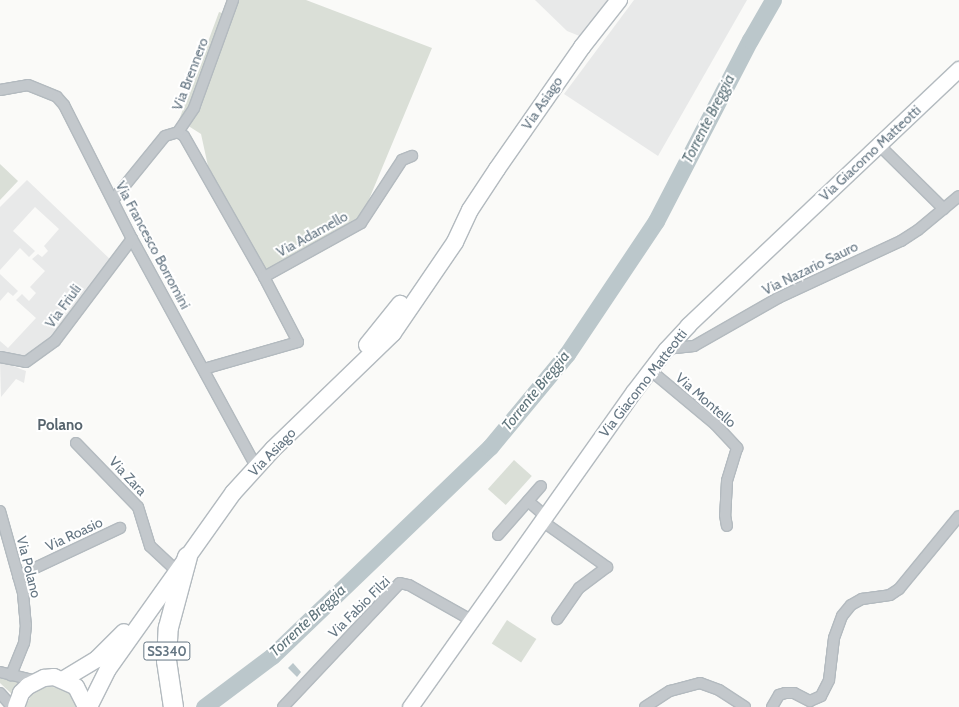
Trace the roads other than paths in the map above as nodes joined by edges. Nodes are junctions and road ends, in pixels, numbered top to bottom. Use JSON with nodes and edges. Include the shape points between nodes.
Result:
{"nodes":[{"id":1,"x":233,"y":0,"type":"edge"},
{"id":2,"x":619,"y":0,"type":"edge"},
{"id":3,"x":959,"y":69,"type":"edge"},
{"id":4,"x":0,"y":90,"type":"edge"},
{"id":5,"x":178,"y":132,"type":"junction"},
{"id":6,"x":879,"y":145,"type":"junction"},
{"id":7,"x":412,"y":156,"type":"dead end"},
{"id":8,"x":959,"y":196,"type":"edge"},
{"id":9,"x":113,"y":200,"type":"junction"},
{"id":10,"x":944,"y":209,"type":"junction"},
{"id":11,"x":132,"y":239,"type":"junction"},
{"id":12,"x":264,"y":277,"type":"junction"},
{"id":13,"x":666,"y":349,"type":"junction"},
{"id":14,"x":0,"y":357,"type":"edge"},
{"id":15,"x":204,"y":368,"type":"junction"},
{"id":16,"x":650,"y":370,"type":"junction"},
{"id":17,"x":76,"y":443,"type":"dead end"},
{"id":18,"x":252,"y":465,"type":"junction"},
{"id":19,"x":541,"y":486,"type":"dead end"},
{"id":20,"x":528,"y":501,"type":"junction"},
{"id":21,"x":0,"y":511,"type":"edge"},
{"id":22,"x":959,"y":516,"type":"edge"},
{"id":23,"x":543,"y":518,"type":"junction"},
{"id":24,"x":727,"y":526,"type":"dead end"},
{"id":25,"x":120,"y":528,"type":"dead end"},
{"id":26,"x":498,"y":535,"type":"dead end"},
{"id":27,"x":178,"y":564,"type":"junction"},
{"id":28,"x":18,"y":576,"type":"junction"},
{"id":29,"x":557,"y":619,"type":"dead end"},
{"id":30,"x":471,"y":620,"type":"junction"},
{"id":31,"x":0,"y":672,"type":"edge"},
{"id":32,"x":11,"y":676,"type":"junction"},
{"id":33,"x":64,"y":679,"type":"junction"},
{"id":34,"x":36,"y":681,"type":"junction"},
{"id":35,"x":0,"y":693,"type":"edge"},
{"id":36,"x":12,"y":707,"type":"edge"},
{"id":37,"x":16,"y":707,"type":"edge"},
{"id":38,"x":86,"y":707,"type":"edge"},
{"id":39,"x":90,"y":707,"type":"edge"},
{"id":40,"x":173,"y":707,"type":"edge"},
{"id":41,"x":283,"y":707,"type":"edge"},
{"id":42,"x":410,"y":707,"type":"edge"},
{"id":43,"x":645,"y":707,"type":"edge"},
{"id":44,"x":744,"y":707,"type":"edge"},
{"id":45,"x":772,"y":707,"type":"edge"}],
"edges":[{"from":1,"to":5,"type":"street","name":"Via Brennero","via":[[194,108]]},
{"from":2,"to":18,"type":"main road","name":"Via Asiago","via":[[578,52],[470,210],[386,323]]},
{"from":3,"to":6,"type":"street","name":"Via Giacomo Matteotti"},
{"from":4,"to":9,"type":"street","name":"Via Francesco Borromini","via":[[28,85],[57,97]]},
{"from":5,"to":9,"type":"street","name":"Via Brennero","via":[[164,136]]},
{"from":5,"to":12,"type":"street","via":[[184,136]]},
{"from":6,"to":10,"type":"street"},
{"from":6,"to":13,"type":"street","name":"Via Giacomo Matteotti","via":[[688,325]]},
{"from":7,"to":12,"type":"street","name":"Via Adamello","via":[[402,160],[361,223]]},
{"from":8,"to":10,"type":"street","name":"Via Nazario Sauro"},
{"from":9,"to":11,"type":"street","name":"Via Francesco Borromini"},
{"from":10,"to":13,"type":"street","name":"Via Nazario Sauro","via":[[901,241],[778,298],[694,346]]},
{"from":11,"to":14,"type":"street","name":"Via Friuli","via":[[55,341],[26,362]]},
{"from":11,"to":15,"type":"street","name":"Via Francesco Borromini"},
{"from":12,"to":15,"type":"street","via":[[298,342]]},
{"from":13,"to":16,"type":"street","name":"Via Giacomo Matteotti"},
{"from":15,"to":18,"type":"street","name":"Via Francesco Borromini"},
{"from":16,"to":23,"type":"street","name":"Via Giacomo Matteotti"},
{"from":16,"to":24,"type":"street","name":"Via Montello","via":[[715,424],[737,448],[726,481]]},
{"from":17,"to":27,"type":"street","name":"Via Zara","via":[[138,507],[150,546]]},
{"from":18,"to":27,"type":"main road","name":"Via Asiago"},
{"from":19,"to":20,"type":"street"},
{"from":20,"to":23,"type":"street"},
{"from":20,"to":26,"type":"street"},
{"from":21,"to":28,"type":"street","name":"Via Polano"},
{"from":22,"to":45,"type":"street","via":[[899,589],[890,595],[862,599],[851,605],[842,616],[834,638],[830,680],[821,696],[810,701],[794,693],[785,693],[779,695]]},
{"from":23,"to":29,"type":"street","via":[[607,567],[579,588]]},
{"from":23,"to":30,"type":"street","name":"Via Giacomo Matteotti"},
{"from":25,"to":28,"type":"street","name":"Via Roasio"},
{"from":27,"to":33,"type":"main road","name":"Via Asiago","via":[[112,645],[91,664]]},
{"from":27,"to":39,"type":"main road","name":"Via Asiago","via":[[108,669]]},
{"from":27,"to":40,"type":"highway","number":"SS340","via":[[168,627],[166,660]]},
{"from":28,"to":32,"type":"street","name":"Via Polano","via":[[23,593],[26,625],[24,643]]},
{"from":30,"to":41,"type":"street","name":"Via Fabio Filzi","via":[[409,585],[400,583]]},
{"from":30,"to":42,"type":"street","name":"Via Giacomo Matteotti"},
{"from":31,"to":32,"type":"street"},
{"from":32,"to":34,"type":"street"},
{"from":33,"to":34,"type":"main road","via":[[44,678]]},
{"from":33,"to":38,"type":"main road","via":[[76,687]]},
{"from":34,"to":37,"type":"main road","via":[[21,693]]},
{"from":35,"to":36,"type":"street"},
{"from":43,"to":44,"type":"street","via":[[670,690],[700,683],[719,690]]}]}
